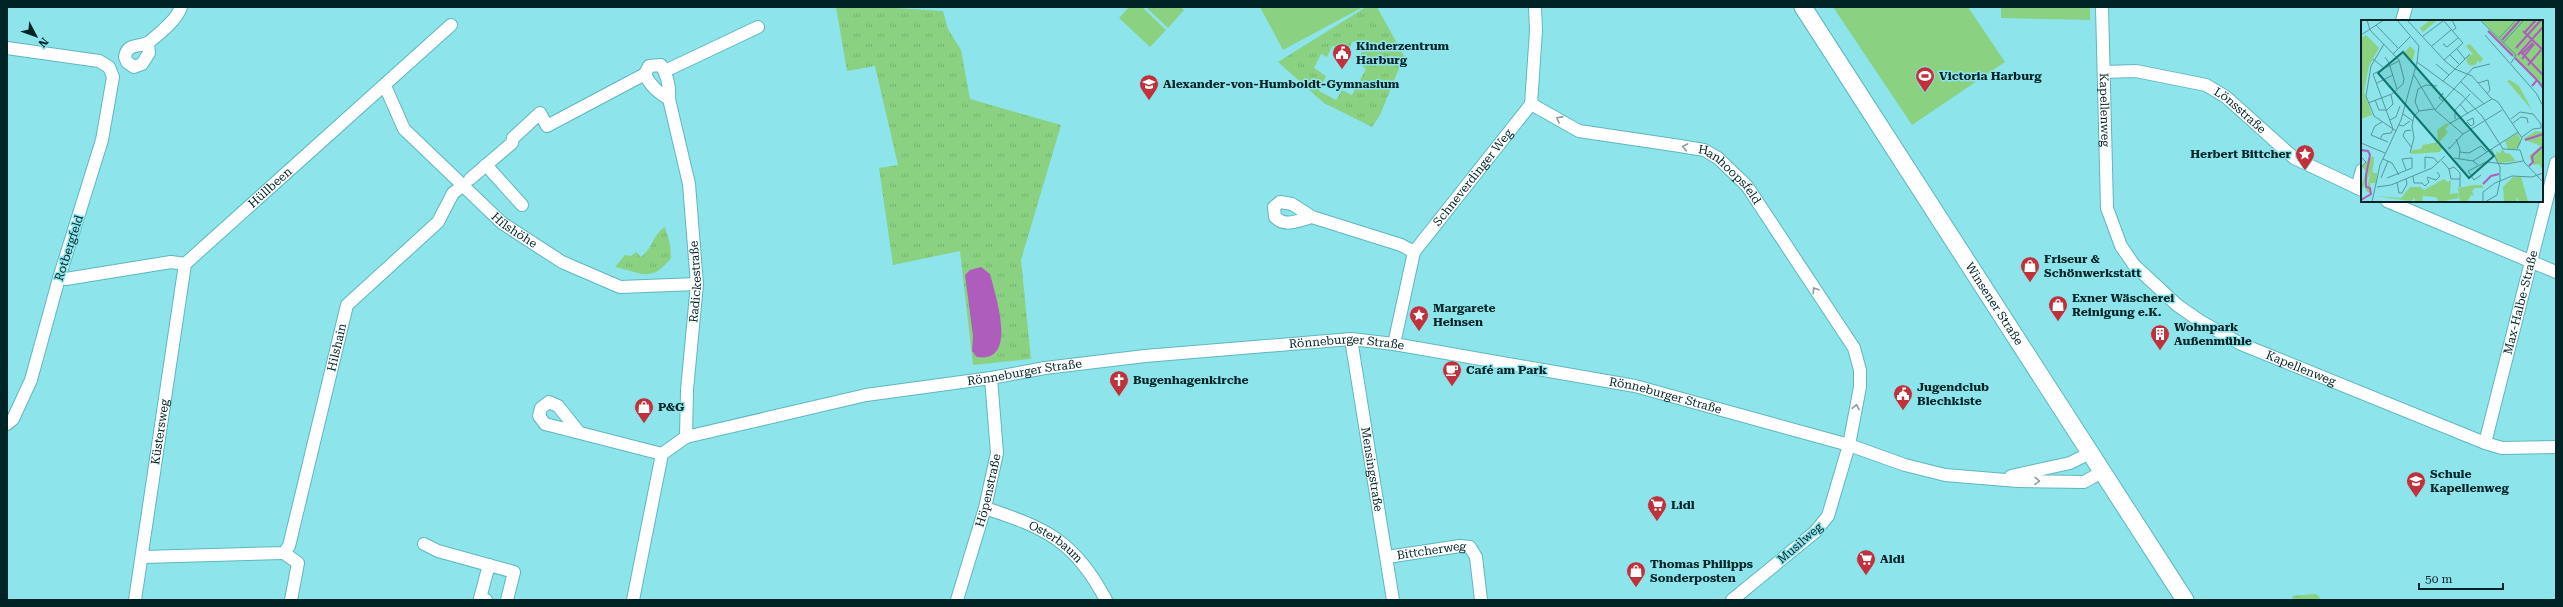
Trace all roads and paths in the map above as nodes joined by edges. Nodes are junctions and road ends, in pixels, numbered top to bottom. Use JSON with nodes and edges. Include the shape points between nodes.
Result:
{"nodes":[{"id":1,"x":181,"y":7,"type":"edge"},
{"id":2,"x":1535,"y":7,"type":"edge"},
{"id":3,"x":1803,"y":7,"type":"edge"},
{"id":4,"x":2102,"y":7,"type":"edge"},
{"id":5,"x":2406,"y":7,"type":"edge"},
{"id":6,"x":2402,"y":20,"type":"edge"},
{"id":7,"x":451,"y":26,"type":"dead end"},
{"id":8,"x":758,"y":27,"type":"dead end"},
{"id":9,"x":148,"y":43,"type":"dead end"},
{"id":10,"x":7,"y":48,"type":"edge"},
{"id":11,"x":665,"y":71,"type":"junction"},
{"id":12,"x":2104,"y":72,"type":"junction"},
{"id":13,"x":645,"y":74,"type":"junction"},
{"id":14,"x":385,"y":86,"type":"junction"},
{"id":15,"x":668,"y":99,"type":"junction"},
{"id":16,"x":1531,"y":104,"type":"junction"},
{"id":17,"x":2556,"y":163,"type":"edge"},
{"id":18,"x":486,"y":165,"type":"junction"},
{"id":19,"x":467,"y":182,"type":"junction"},
{"id":20,"x":2360,"y":189,"type":"edge"},
{"id":21,"x":2390,"y":202,"type":"edge"},
{"id":22,"x":522,"y":205,"type":"dead end"},
{"id":23,"x":1312,"y":217,"type":"dead end"},
{"id":24,"x":1414,"y":252,"type":"junction"},
{"id":25,"x":2530,"y":261,"type":"junction"},
{"id":26,"x":185,"y":264,"type":"junction"},
{"id":27,"x":2556,"y":272,"type":"edge"},
{"id":28,"x":59,"y":278,"type":"junction"},
{"id":29,"x":697,"y":284,"type":"junction"},
{"id":30,"x":1351,"y":339,"type":"junction"},
{"id":31,"x":1394,"y":344,"type":"junction"},
{"id":32,"x":991,"y":378,"type":"junction"},
{"id":33,"x":7,"y":424,"type":"edge"},
{"id":34,"x":578,"y":431,"type":"dead end"},
{"id":35,"x":686,"y":437,"type":"junction"},
{"id":36,"x":2485,"y":443,"type":"junction"},
{"id":37,"x":1849,"y":445,"type":"junction"},
{"id":38,"x":2556,"y":447,"type":"edge"},
{"id":39,"x":2090,"y":453,"type":"junction"},
{"id":40,"x":662,"y":454,"type":"junction"},
{"id":41,"x":2102,"y":472,"type":"junction"},
{"id":42,"x":1998,"y":479,"type":"junction"},
{"id":43,"x":985,"y":508,"type":"junction"},
{"id":44,"x":424,"y":544,"type":"dead end"},
{"id":45,"x":284,"y":553,"type":"junction"},
{"id":46,"x":143,"y":557,"type":"junction"},
{"id":47,"x":1387,"y":557,"type":"junction"},
{"id":48,"x":489,"y":565,"type":"junction"},
{"id":49,"x":135,"y":600,"type":"edge"},
{"id":50,"x":291,"y":600,"type":"edge"},
{"id":51,"x":486,"y":600,"type":"edge"},
{"id":52,"x":507,"y":600,"type":"edge"},
{"id":53,"x":633,"y":600,"type":"edge"},
{"id":54,"x":957,"y":600,"type":"edge"},
{"id":55,"x":1106,"y":600,"type":"edge"},
{"id":56,"x":1393,"y":600,"type":"edge"},
{"id":57,"x":1481,"y":600,"type":"edge"},
{"id":58,"x":1732,"y":600,"type":"edge"},
{"id":59,"x":2185,"y":600,"type":"edge"}],
"edges":[{"from":1,"to":9,"type":"street","via":[[167,26]]},
{"from":2,"to":16,"type":"street","via":[[1536,32]]},
{"from":3,"to":39,"type":"main road","name":"Winsener Straße"},
{"from":4,"to":12,"type":"street","name":"Kapellenweg"},
{"from":5,"to":6,"type":"street"},
{"from":7,"to":14,"type":"street","name":"Hüllbeen"},
{"from":8,"to":11,"type":"street"},
{"from":10,"to":28,"type":"street","name":"Rotbergfeld","via":[[99,60],[108,67],[113,80],[102,140]]},
{"from":11,"to":13,"type":"street","via":[[661,65],[654,64],[649,66]]},
{"from":11,"to":15,"type":"street","name":"Radickestraße"},
{"from":12,"to":20,"type":"street","name":"Lönsstraße","via":[[2136,71],[2206,85],[2226,97],[2294,158]]},
{"from":12,"to":36,"type":"street","name":"Kapellenweg","via":[[2107,208],[2121,246],[2146,278],[2200,322],[2241,344]]},
{"from":13,"to":15,"type":"street","via":[[652,86]]},
{"from":13,"to":18,"type":"street","via":[[547,126],[540,113]]},
{"from":14,"to":19,"type":"street","name":"Hilshöhe","via":[[404,129]]},
{"from":14,"to":26,"type":"street","name":"Hüllbeen"},
{"from":15,"to":29,"type":"street","name":"Radickestraße","via":[[689,184]]},
{"from":16,"to":24,"type":"street","name":"Schneverdinger Weg"},
{"from":37,"to":16,"type":"street","name":"Hanhoopsfeld","one_way":true,"via":[[1860,387],[1860,370],[1854,348],[1747,186],[1709,152],[1579,131]]},
{"from":17,"to":25,"type":"street","name":"Max-Halbe-Straße"},
{"from":18,"to":19,"type":"street"},
{"from":18,"to":22,"type":"street"},
{"from":19,"to":29,"type":"street","name":"Hilshöhe","via":[[502,223],[562,262],[620,287]]},
{"from":19,"to":45,"type":"street","name":"Hilshain","via":[[453,193],[438,222],[347,305],[289,546]]},
{"from":21,"to":25,"type":"street"},
{"from":23,"to":24,"type":"street","via":[[1401,245]]},
{"from":24,"to":31,"type":"street","name":"Schneverdinger Weg"},
{"from":25,"to":27,"type":"street"},
{"from":25,"to":36,"type":"street","name":"Max-Halbe-Straße"},
{"from":26,"to":28,"type":"street","via":[[171,262]]},
{"from":26,"to":46,"type":"street","name":"Küstersweg"},
{"from":28,"to":33,"type":"street","name":"Rotbergfeld","via":[[31,380],[13,419]]},
{"from":29,"to":35,"type":"street","name":"Radickestraße","via":[[687,390]]},
{"from":30,"to":31,"type":"street","name":"Rönneburger Straße"},
{"from":30,"to":32,"type":"street","name":"Rönneburger Straße","via":[[1145,356],[1045,368]]},
{"from":30,"to":47,"type":"street","name":"Mensingstraße"},
{"from":31,"to":37,"type":"street","name":"Rönneburger Straße","via":[[1635,386]]},
{"from":32,"to":35,"type":"street","name":"Rönneburger Straße","via":[[866,395]]},
{"from":32,"to":43,"type":"street","name":"Höpenstraße","via":[[997,453]]},
{"from":34,"to":40,"type":"street"},
{"from":35,"to":40,"type":"street"},
{"from":36,"to":38,"type":"street","name":"Kapellenweg","via":[[2502,448]]},
{"from":37,"to":42,"type":"street","name":"Rönneburger Straße","via":[[1905,465],[1945,475]]},
{"from":37,"to":58,"type":"street","name":"Musilweg","via":[[1828,516],[1823,524]]},
{"from":39,"to":41,"type":"main road","name":"Winsener Straße"},
{"from":39,"to":42,"type":"street","name":"Rönneburger Straße","via":[[2070,463]]},
{"from":40,"to":53,"type":"street"},
{"from":42,"to":41,"type":"street","name":"Rönneburger Straße","one_way":true,"via":[[2084,482]]},
{"from":41,"to":59,"type":"main road","name":"Winsener Straße"},
{"from":43,"to":54,"type":"street","name":"Höpenstraße"},
{"from":43,"to":55,"type":"street","name":"Osterbaum","via":[[1040,528],[1058,539],[1092,576]]},
{"from":44,"to":48,"type":"street","via":[[438,551]]},
{"from":45,"to":46,"type":"street"},
{"from":45,"to":50,"type":"street","via":[[298,563]]},
{"from":46,"to":49,"type":"street","name":"Küstersweg"},
{"from":47,"to":56,"type":"street","name":"Mensingstraße"},
{"from":47,"to":57,"type":"street","name":"Bittcherweg","via":[[1460,546],[1470,547],[1476,557]]},
{"from":48,"to":51,"type":"street","via":[[480,598]]},
{"from":48,"to":52,"type":"street","via":[[514,572]]}]}
